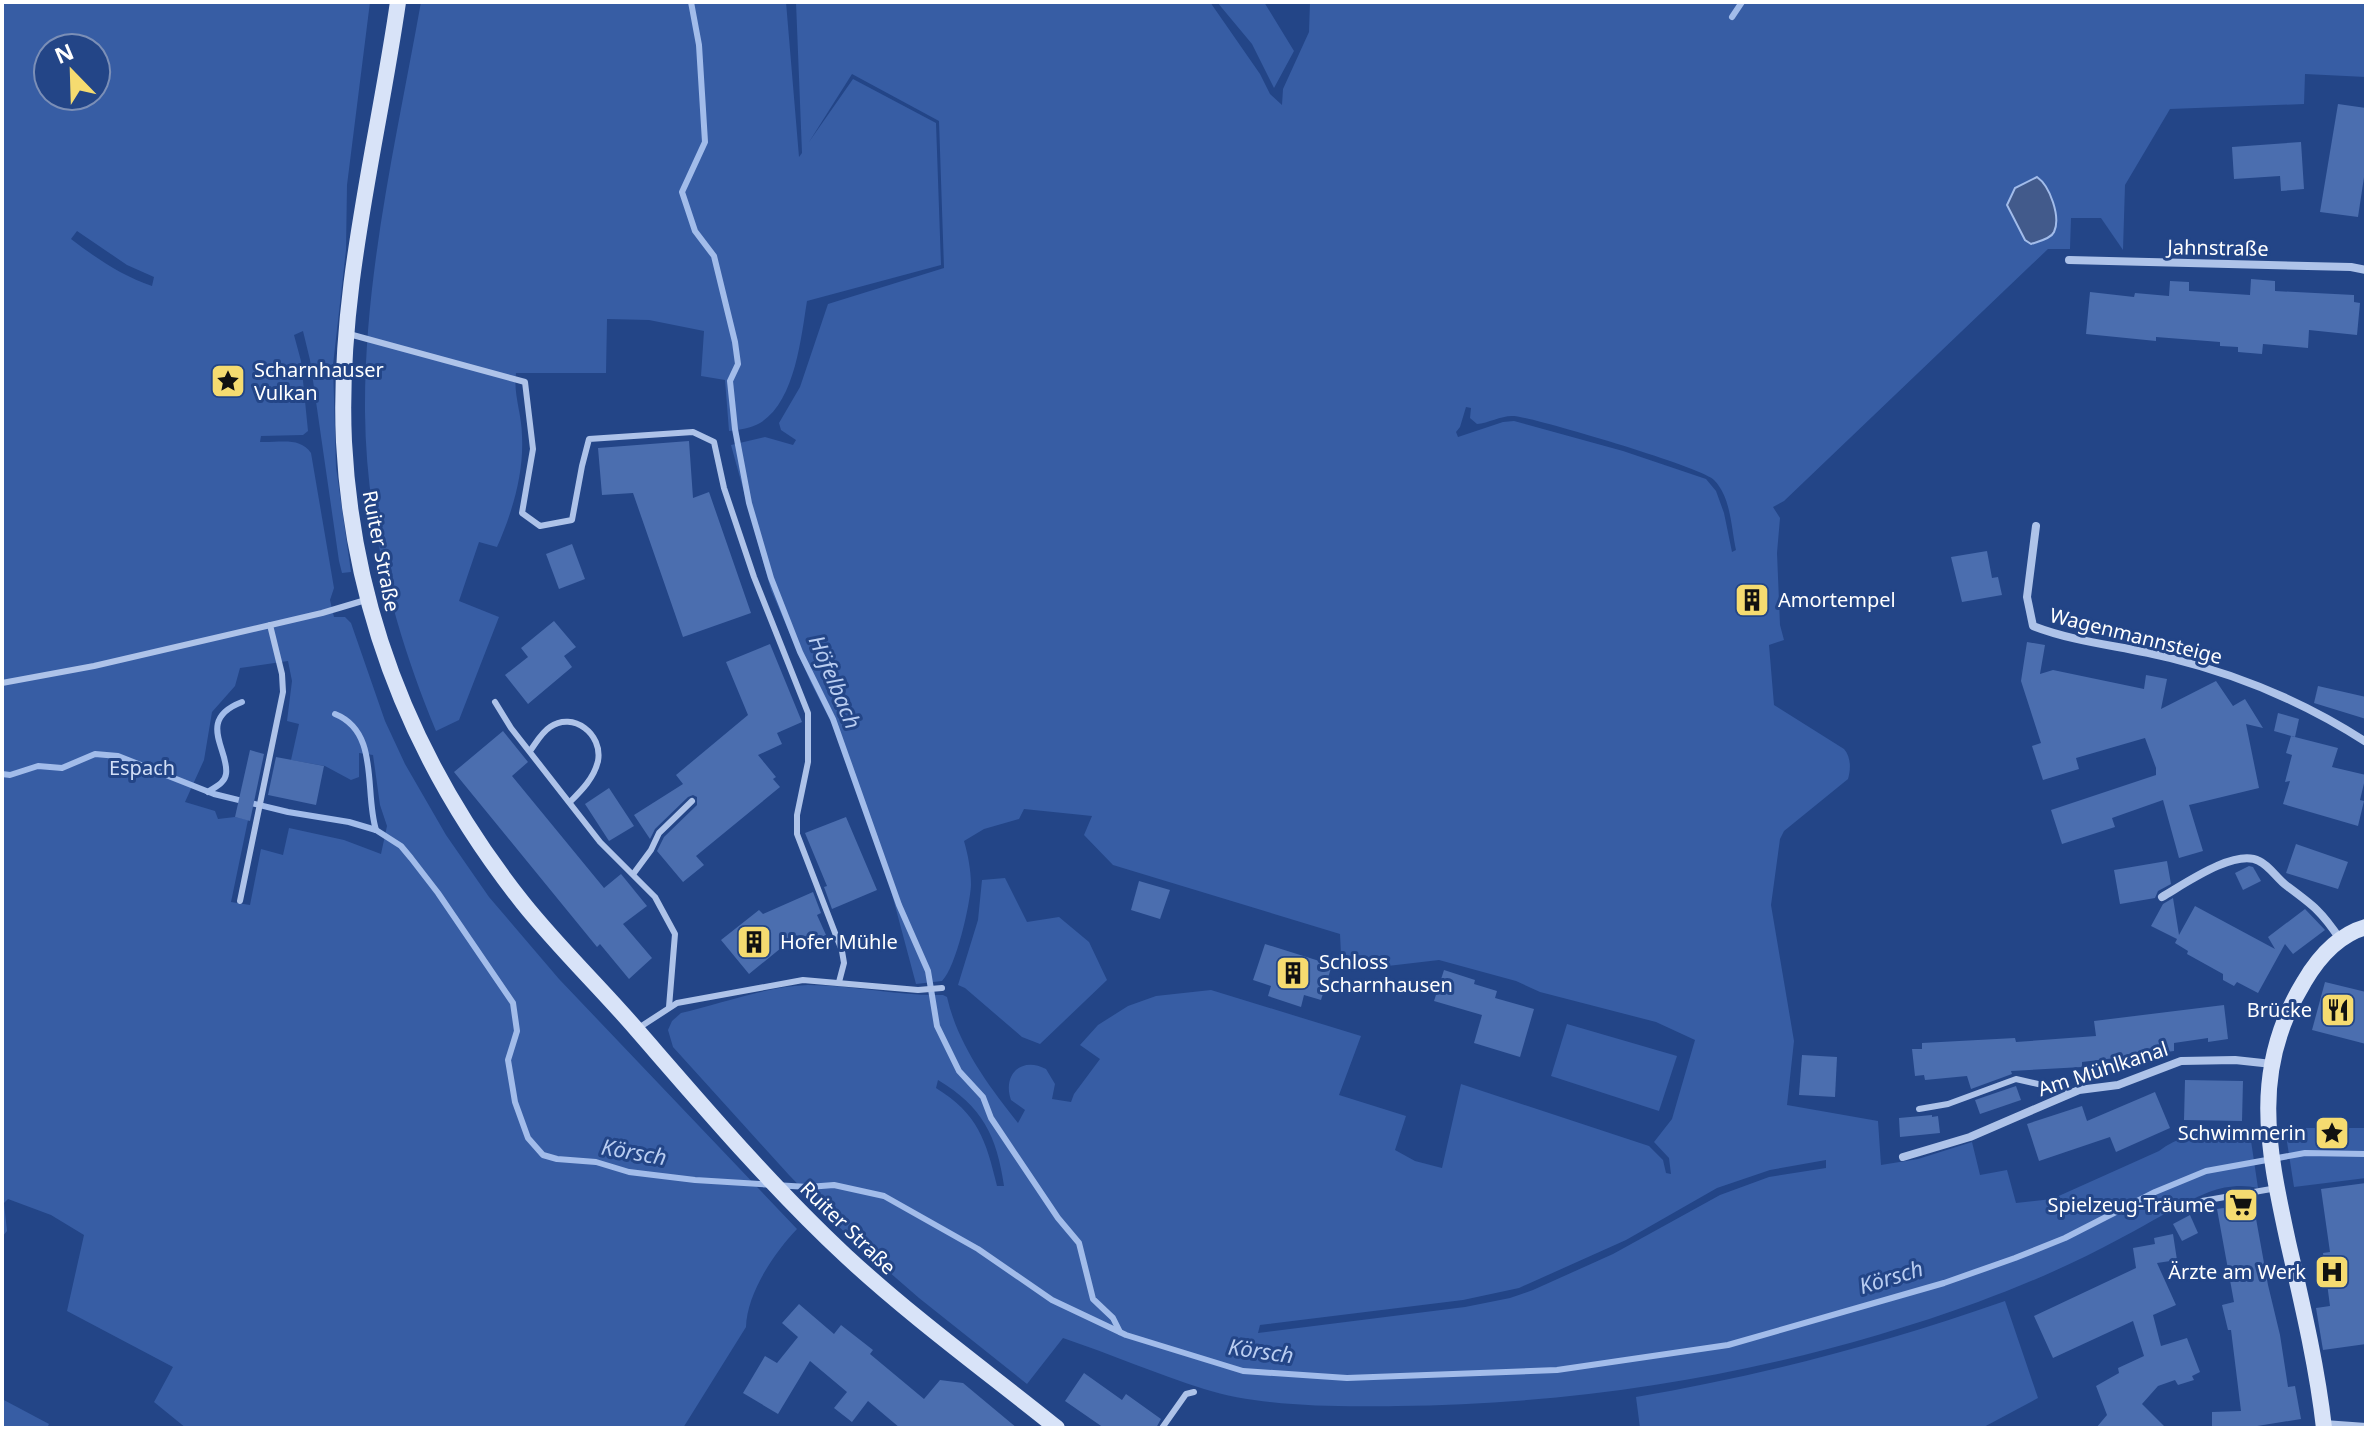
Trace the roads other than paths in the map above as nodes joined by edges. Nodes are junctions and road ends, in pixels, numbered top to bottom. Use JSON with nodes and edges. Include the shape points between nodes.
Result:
{"nodes":[{"id":1,"x":398,"y":2,"type":"edge"},
{"id":2,"x":2069,"y":260,"type":"dead end"},
{"id":3,"x":2366,"y":270,"type":"edge"},
{"id":4,"x":346,"y":333,"type":"junction"},
{"id":5,"x":2036,"y":526,"type":"dead end"},
{"id":6,"x":369,"y":599,"type":"junction"},
{"id":7,"x":270,"y":625,"type":"junction"},
{"id":8,"x":2,"y":683,"type":"edge"},
{"id":9,"x":495,"y":702,"type":"dead end"},
{"id":10,"x":2366,"y":742,"type":"edge"},
{"id":11,"x":530,"y":751,"type":"junction"},
{"id":12,"x":692,"y":801,"type":"dead end"},
{"id":13,"x":570,"y":802,"type":"junction"},
{"id":14,"x":634,"y":873,"type":"junction"},
{"id":15,"x":2162,"y":897,"type":"dead end"},
{"id":16,"x":240,"y":901,"type":"dead end"},
{"id":17,"x":2366,"y":927,"type":"edge"},
{"id":18,"x":2340,"y":939,"type":"junction"},
{"id":19,"x":839,"y":982,"type":"junction"},
{"id":20,"x":942,"y":988,"type":"dead end"},
{"id":21,"x":669,"y":1007,"type":"junction"},
{"id":22,"x":637,"y":1029,"type":"junction"},
{"id":23,"x":2273,"y":1064,"type":"junction"},
{"id":24,"x":2073,"y":1092,"type":"junction"},
{"id":25,"x":1919,"y":1109,"type":"dead end"},
{"id":26,"x":1903,"y":1157,"type":"dead end"},
{"id":27,"x":2277,"y":1188,"type":"junction"},
{"id":28,"x":2202,"y":1201,"type":"dead end"},
{"id":29,"x":1194,"y":1392,"type":"dead end"},
{"id":30,"x":2323,"y":1426,"type":"edge"},
{"id":31,"x":2366,"y":1427,"type":"edge"},
{"id":32,"x":1057,"y":1428,"type":"edge"},
{"id":33,"x":1162,"y":1428,"type":"edge"}],
"edges":[{"from":1,"to":4,"type":"main road","name":"Ruiter Straße"},
{"from":2,"to":3,"type":"street","name":"Jahnstraße"},
{"from":4,"to":6,"type":"main road","name":"Ruiter Straße","via":[[344,444]]},
{"from":4,"to":19,"type":"lane","via":[[525,382],[533,449],[522,513],[540,526],[572,520],[590,439],[693,432],[714,442],[754,577],[808,713],[808,762],[796,830],[842,951]]},
{"from":5,"to":10,"type":"street","name":"Wagenmannsteige","via":[[2027,597],[2033,626],[2174,659],[2247,683],[2306,707]]},
{"from":6,"to":7,"type":"lane"},
{"from":6,"to":22,"type":"main road","name":"Ruiter Straße","via":[[408,718],[458,812],[536,919]]},
{"from":7,"to":8,"type":"lane"},
{"from":7,"to":16,"type":"lane","via":[[283,687]]},
{"from":9,"to":11,"type":"lane"},
{"from":11,"to":13,"type":"lane"},
{"from":11,"to":13,"type":"lane","via":[[556,724],[579,724],[591,733],[597,764]]},
{"from":12,"to":14,"type":"lane","via":[[659,833]]},
{"from":13,"to":14,"type":"lane","via":[[600,842]]},
{"from":14,"to":21,"type":"lane","via":[[655,897],[675,934]]},
{"from":15,"to":18,"type":"street","via":[[2221,865],[2254,859],[2315,905]]},
{"from":17,"to":18,"type":"main road"},
{"from":18,"to":23,"type":"main road","via":[[2302,985]]},
{"from":19,"to":20,"type":"lane"},
{"from":19,"to":21,"type":"lane","via":[[803,980]]},
{"from":21,"to":22,"type":"lane"},
{"from":22,"to":32,"type":"main road","name":"Ruiter Straße","via":[[798,1209],[895,1299]]},
{"from":23,"to":24,"type":"street","name":"Am Mühlkanal","via":[[2187,1060],[2118,1085]]},
{"from":23,"to":27,"type":"main road","via":[[2267,1133]]},
{"from":24,"to":25,"type":"lane","via":[[2018,1079]]},
{"from":24,"to":26,"type":"street","name":"Am Mühlkanal","via":[[1970,1137]]},
{"from":27,"to":28,"type":"lane"},
{"from":27,"to":30,"type":"main road"},
{"from":29,"to":33,"type":"lane","via":[[1186,1394]]},
{"from":30,"to":31,"type":"street"}]}
